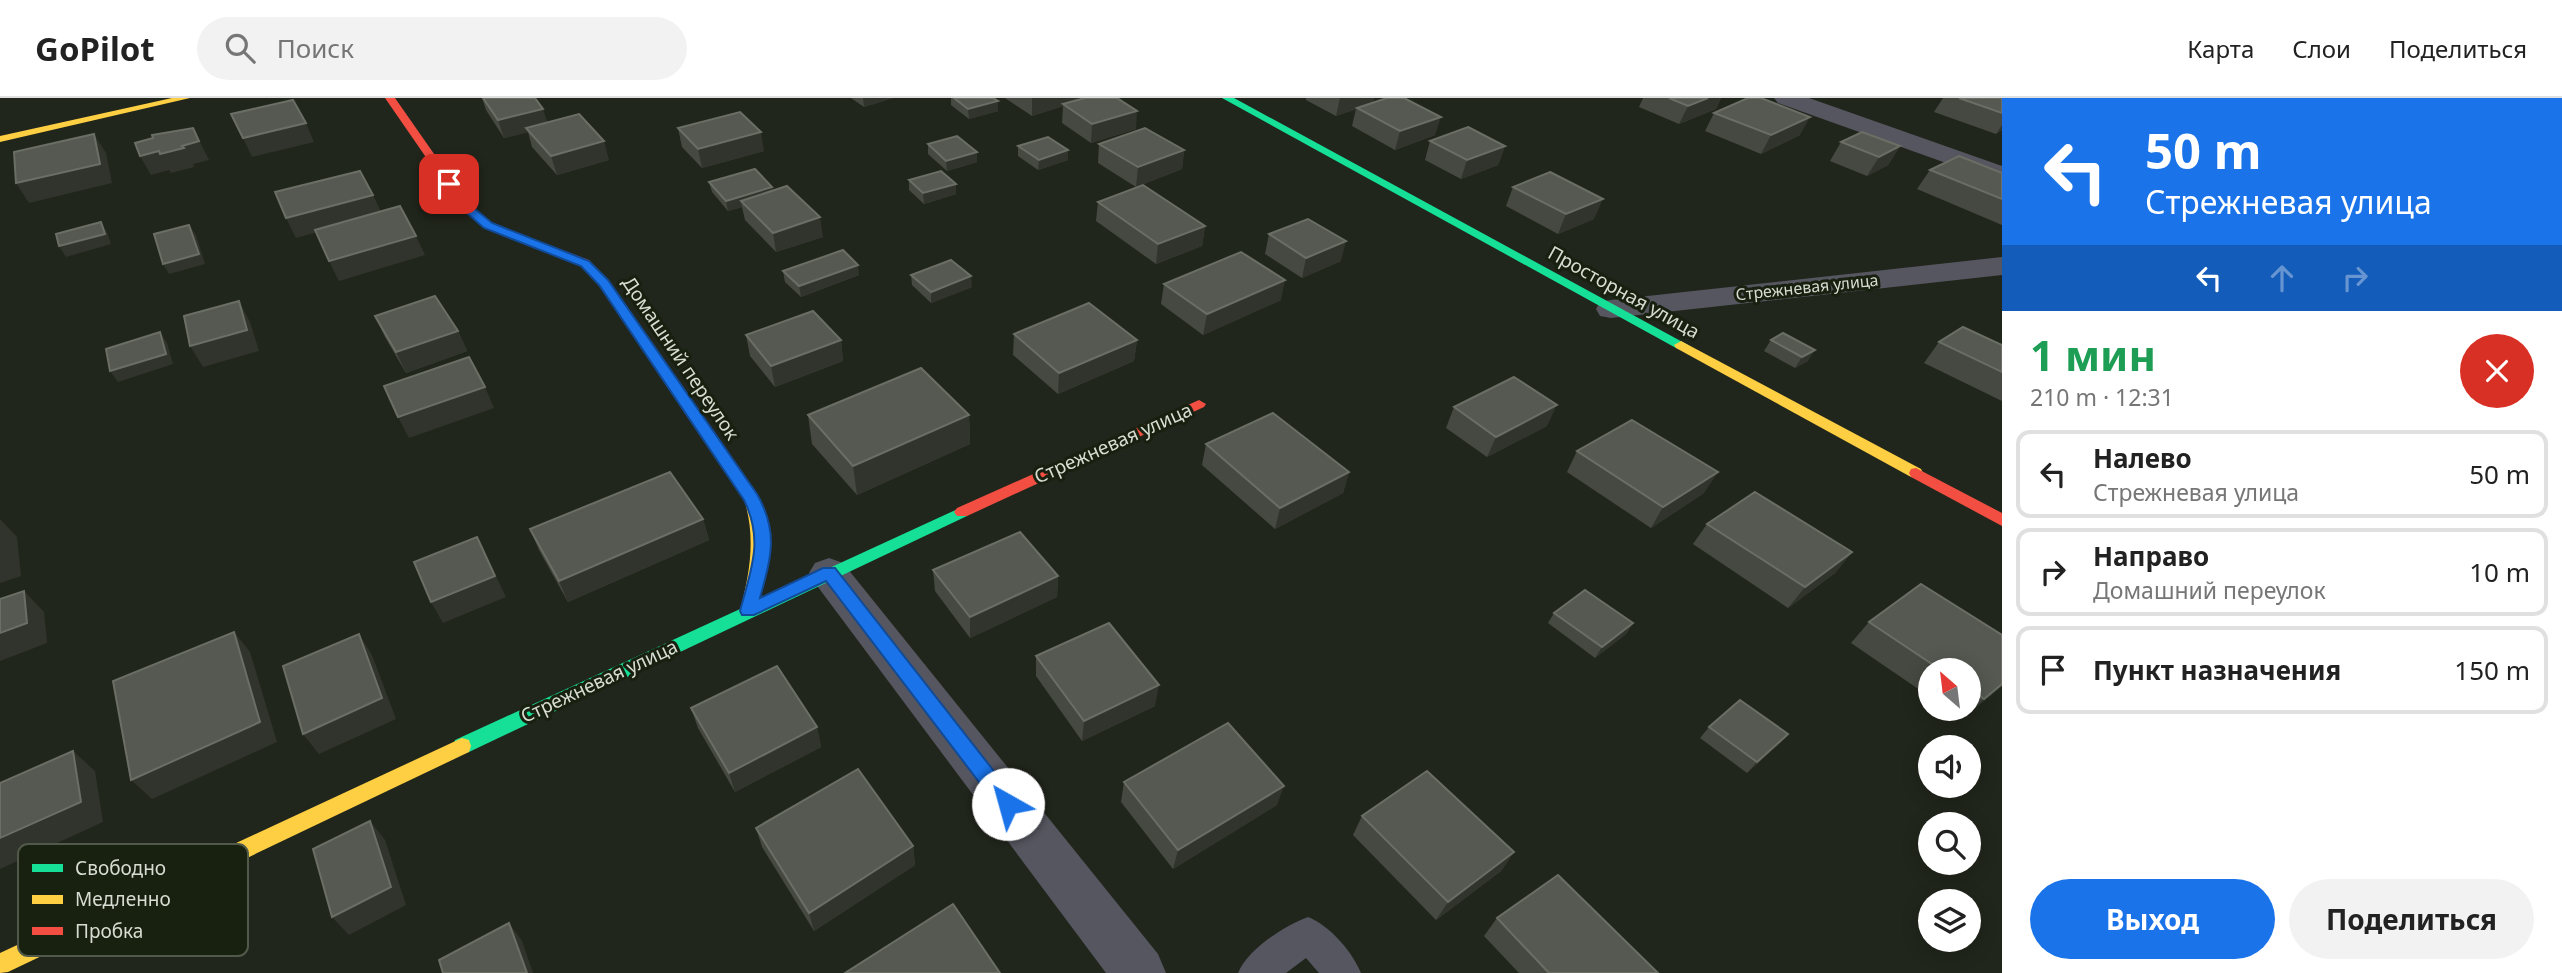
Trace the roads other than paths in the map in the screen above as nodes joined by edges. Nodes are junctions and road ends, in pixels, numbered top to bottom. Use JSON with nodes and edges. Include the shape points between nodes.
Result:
{"nodes":[{"id":1,"x":186,"y":98,"type":"edge"},
{"id":2,"x":390,"y":98,"type":"edge"},
{"id":3,"x":1227,"y":98,"type":"edge"},
{"id":4,"x":1786,"y":98,"type":"edge"},
{"id":5,"x":0,"y":139,"type":"edge"},
{"id":6,"x":2002,"y":176,"type":"edge"},
{"id":7,"x":2002,"y":265,"type":"edge"},
{"id":8,"x":1611,"y":309,"type":"junction"},
{"id":9,"x":1199,"y":404,"type":"dead end"},
{"id":10,"x":2002,"y":520,"type":"edge"},
{"id":11,"x":829,"y":573,"type":"junction"},
{"id":12,"x":748,"y":611,"type":"junction"},
{"id":13,"x":248,"y":847,"type":"edge"},
{"id":14,"x":18,"y":956,"type":"edge"},
{"id":15,"x":0,"y":964,"type":"edge"},
{"id":16,"x":1139,"y":973,"type":"edge"},
{"id":17,"x":1256,"y":973,"type":"edge"},
{"id":18,"x":1343,"y":973,"type":"edge"}],
"edges":[{"from":1,"to":5,"type":"street"},
{"from":2,"to":12,"type":"street","name":"Домашний переулок","via":[[465,206],[488,226],[585,263],[604,283],[760,517],[765,549]]},
{"from":3,"to":8,"type":"street","name":"Просторная улица"},
{"from":4,"to":6,"type":"street"},
{"from":7,"to":8,"type":"street","name":"Стрежневая улица"},
{"from":8,"to":10,"type":"street","name":"Просторная улица"},
{"from":9,"to":11,"type":"street","name":"Стрежневая улица"},
{"from":11,"to":12,"type":"street","name":"Стрежневая улица"},
{"from":11,"to":16,"type":"street"},
{"from":12,"to":13,"type":"street","name":"Стрежневая улица"},
{"from":14,"to":15,"type":"street","name":"Стрежневая улица"},
{"from":17,"to":18,"type":"lane","via":[[1308,934]]}]}
